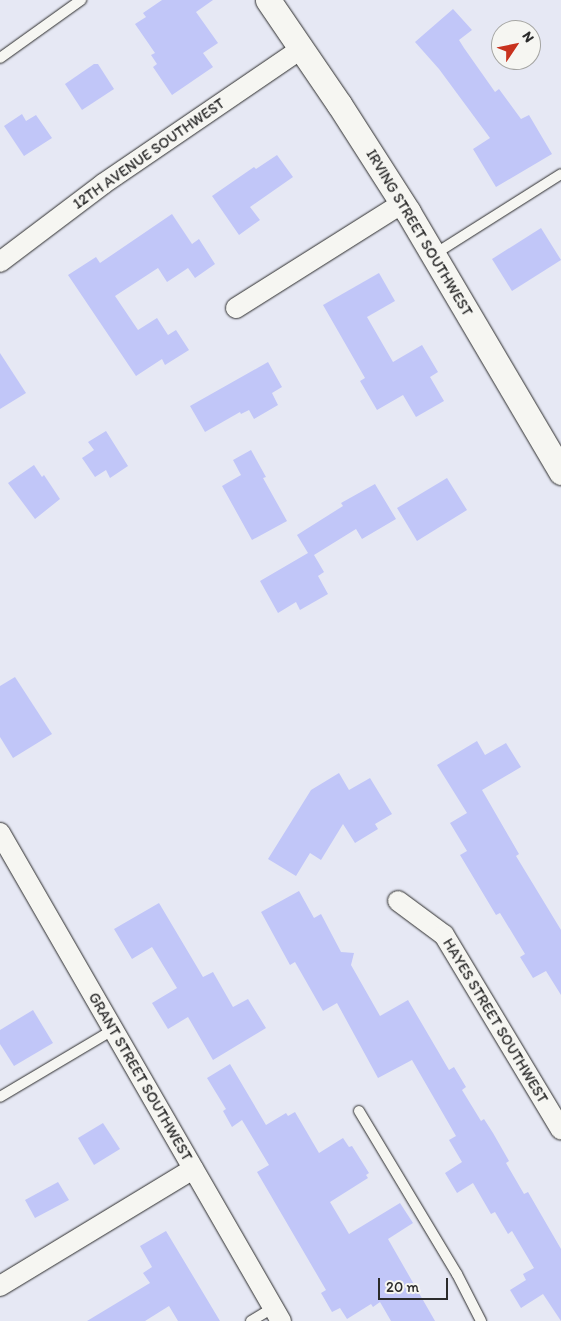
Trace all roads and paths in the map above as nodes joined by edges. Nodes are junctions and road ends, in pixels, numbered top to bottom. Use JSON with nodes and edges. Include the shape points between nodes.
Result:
{"nodes":[{"id":1,"x":81,"y":0,"type":"edge"},
{"id":2,"x":268,"y":0,"type":"edge"},
{"id":3,"x":301,"y":49,"type":"junction"},
{"id":4,"x":0,"y":58,"type":"edge"},
{"id":5,"x":561,"y":174,"type":"edge"},
{"id":6,"x":403,"y":203,"type":"junction"},
{"id":7,"x":433,"y":255,"type":"junction"},
{"id":8,"x":0,"y":262,"type":"edge"},
{"id":9,"x":236,"y":308,"type":"dead end"},
{"id":10,"x":561,"y":472,"type":"edge"},
{"id":11,"x":0,"y":833,"type":"edge"},
{"id":12,"x":398,"y":901,"type":"dead end"},
{"id":13,"x":113,"y":1030,"type":"junction"},
{"id":14,"x":0,"y":1097,"type":"edge"},
{"id":15,"x":359,"y":1111,"type":"dead end"},
{"id":16,"x":561,"y":1130,"type":"edge"},
{"id":17,"x":193,"y":1169,"type":"junction"},
{"id":18,"x":0,"y":1286,"type":"edge"},
{"id":19,"x":277,"y":1314,"type":"edge"},
{"id":20,"x":251,"y":1321,"type":"edge"},
{"id":21,"x":481,"y":1321,"type":"edge"}],
"edges":[{"from":1,"to":4,"type":"lane"},
{"from":2,"to":3,"type":"street","name":"IRVING STREET SOUTHWEST"},
{"from":3,"to":6,"type":"street","name":"IRVING STREET SOUTHWEST"},
{"from":3,"to":8,"type":"street","name":"12TH AVENUE SOUTHWEST","via":[[103,184]]},
{"from":5,"to":7,"type":"lane"},
{"from":6,"to":7,"type":"street","name":"IRVING STREET SOUTHWEST"},
{"from":6,"to":9,"type":"street"},
{"from":7,"to":10,"type":"street","name":"IRVING STREET SOUTHWEST"},
{"from":11,"to":13,"type":"street","name":"GRANT STREET SOUTHWEST"},
{"from":12,"to":16,"type":"street","name":"HAYES STREET SOUTHWEST","via":[[444,935]]},
{"from":13,"to":14,"type":"lane"},
{"from":13,"to":17,"type":"street","name":"GRANT STREET SOUTHWEST"},
{"from":15,"to":21,"type":"lane","via":[[457,1274]]},
{"from":17,"to":18,"type":"street"},
{"from":17,"to":19,"type":"street","name":"GRANT STREET SOUTHWEST"},
{"from":19,"to":20,"type":"lane"}]}
